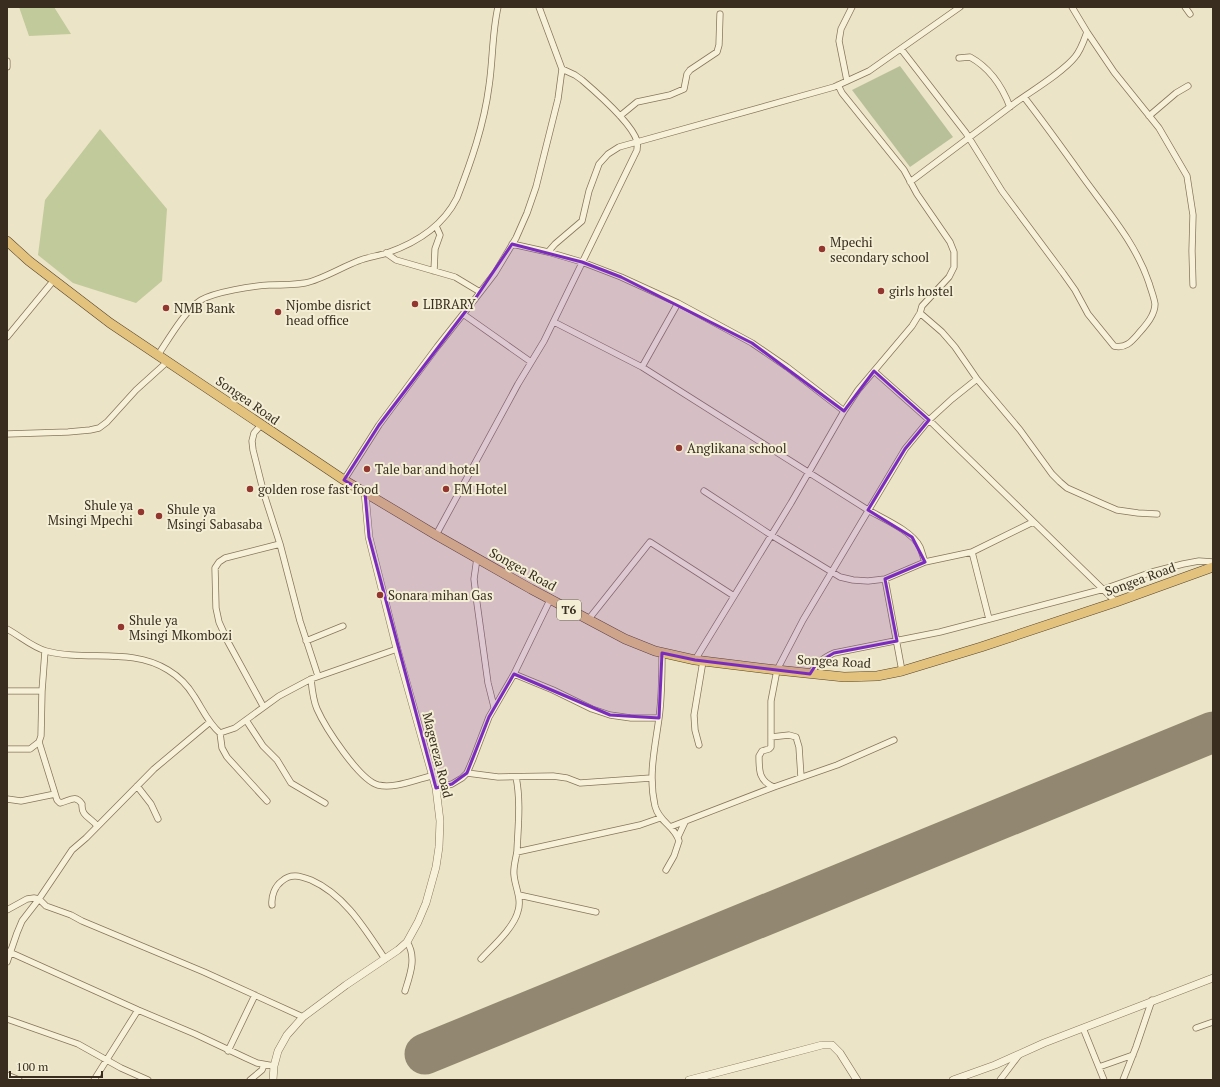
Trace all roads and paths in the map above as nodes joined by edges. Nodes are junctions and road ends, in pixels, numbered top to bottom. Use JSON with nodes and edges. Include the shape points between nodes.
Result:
{"nodes":[{"id":1,"x":498,"y":7,"type":"edge"},
{"id":2,"x":539,"y":7,"type":"edge"},
{"id":3,"x":852,"y":7,"type":"edge"},
{"id":4,"x":960,"y":7,"type":"edge"},
{"id":5,"x":1072,"y":7,"type":"edge"},
{"id":6,"x":1185,"y":7,"type":"edge"},
{"id":7,"x":720,"y":14,"type":"dead end"},
{"id":8,"x":1190,"y":14,"type":"dead end"},
{"id":9,"x":1087,"y":32,"type":"junction"},
{"id":10,"x":901,"y":49,"type":"junction"},
{"id":11,"x":959,"y":58,"type":"dead end"},
{"id":12,"x":7,"y":60,"type":"edge"},
{"id":13,"x":7,"y":67,"type":"edge"},
{"id":14,"x":562,"y":69,"type":"junction"},
{"id":15,"x":847,"y":81,"type":"junction"},
{"id":16,"x":838,"y":85,"type":"junction"},
{"id":17,"x":1188,"y":86,"type":"dead end"},
{"id":18,"x":1024,"y":97,"type":"junction"},
{"id":19,"x":1010,"y":107,"type":"junction"},
{"id":20,"x":620,"y":116,"type":"junction"},
{"id":21,"x":1149,"y":116,"type":"junction"},
{"id":22,"x":968,"y":137,"type":"junction"},
{"id":23,"x":638,"y":142,"type":"junction"},
{"id":24,"x":910,"y":182,"type":"junction"},
{"id":25,"x":436,"y":226,"type":"junction"},
{"id":26,"x":7,"y":241,"type":"edge"},
{"id":27,"x":512,"y":244,"type":"junction"},
{"id":28,"x":548,"y":252,"type":"junction"},
{"id":29,"x":386,"y":253,"type":"junction"},
{"id":30,"x":582,"y":262,"type":"junction"},
{"id":31,"x":434,"y":271,"type":"junction"},
{"id":32,"x":54,"y":280,"type":"junction"},
{"id":33,"x":1193,"y":285,"type":"dead end"},
{"id":34,"x":480,"y":292,"type":"junction"},
{"id":35,"x":678,"y":303,"type":"junction"},
{"id":36,"x":920,"y":313,"type":"junction"},
{"id":37,"x":463,"y":314,"type":"junction"},
{"id":38,"x":554,"y":322,"type":"junction"},
{"id":39,"x":7,"y":337,"type":"edge"},
{"id":40,"x":158,"y":355,"type":"junction"},
{"id":41,"x":167,"y":362,"type":"junction"},
{"id":42,"x":531,"y":362,"type":"junction"},
{"id":43,"x":642,"y":367,"type":"junction"},
{"id":44,"x":874,"y":371,"type":"junction"},
{"id":45,"x":977,"y":379,"type":"junction"},
{"id":46,"x":844,"y":411,"type":"junction"},
{"id":47,"x":929,"y":420,"type":"junction"},
{"id":48,"x":261,"y":425,"type":"junction"},
{"id":49,"x":7,"y":434,"type":"edge"},
{"id":50,"x":809,"y":472,"type":"junction"},
{"id":51,"x":344,"y":480,"type":"junction"},
{"id":52,"x":704,"y":491,"type":"dead end"},
{"id":53,"x":364,"y":493,"type":"junction"},
{"id":54,"x":868,"y":510,"type":"junction"},
{"id":55,"x":1157,"y":514,"type":"dead end"},
{"id":56,"x":1034,"y":522,"type":"junction"},
{"id":57,"x":436,"y":535,"type":"junction"},
{"id":58,"x":771,"y":535,"type":"junction"},
{"id":59,"x":280,"y":544,"type":"junction"},
{"id":60,"x":972,"y":552,"type":"junction"},
{"id":61,"x":477,"y":558,"type":"junction"},
{"id":62,"x":925,"y":562,"type":"junction"},
{"id":63,"x":1213,"y":562,"type":"edge"},
{"id":64,"x":1213,"y":567,"type":"edge"},
{"id":65,"x":832,"y":572,"type":"junction"},
{"id":66,"x":885,"y":579,"type":"junction"},
{"id":67,"x":1104,"y":589,"type":"junction"},
{"id":68,"x":734,"y":596,"type":"junction"},
{"id":69,"x":550,"y":600,"type":"junction"},
{"id":70,"x":1116,"y":602,"type":"junction"},
{"id":71,"x":588,"y":620,"type":"junction"},
{"id":72,"x":989,"y":620,"type":"junction"},
{"id":73,"x":343,"y":626,"type":"dead end"},
{"id":74,"x":7,"y":629,"type":"edge"},
{"id":75,"x":306,"y":641,"type":"junction"},
{"id":76,"x":897,"y":641,"type":"junction"},
{"id":77,"x":397,"y":649,"type":"junction"},
{"id":78,"x":45,"y":651,"type":"junction"},
{"id":79,"x":662,"y":653,"type":"junction"},
{"id":80,"x":699,"y":661,"type":"junction"},
{"id":81,"x":777,"y":670,"type":"junction"},
{"id":82,"x":902,"y":671,"type":"junction"},
{"id":83,"x":514,"y":674,"type":"junction"},
{"id":84,"x":810,"y":674,"type":"junction"},
{"id":85,"x":318,"y":676,"type":"junction"},
{"id":86,"x":311,"y":679,"type":"junction"},
{"id":87,"x":7,"y":691,"type":"edge"},
{"id":88,"x":42,"y":691,"type":"junction"},
{"id":89,"x":263,"y":706,"type":"junction"},
{"id":90,"x":494,"y":707,"type":"junction"},
{"id":91,"x":659,"y":718,"type":"junction"},
{"id":92,"x":246,"y":720,"type":"junction"},
{"id":93,"x":210,"y":722,"type":"junction"},
{"id":94,"x":220,"y":733,"type":"junction"},
{"id":95,"x":771,"y":737,"type":"junction"},
{"id":96,"x":894,"y":740,"type":"dead end"},
{"id":97,"x":39,"y":742,"type":"junction"},
{"id":98,"x":699,"y":746,"type":"dead end"},
{"id":99,"x":7,"y":749,"type":"edge"},
{"id":100,"x":467,"y":772,"type":"junction"},
{"id":101,"x":432,"y":776,"type":"junction"},
{"id":102,"x":516,"y":777,"type":"junction"},
{"id":103,"x":651,"y":778,"type":"junction"},
{"id":104,"x":801,"y":778,"type":"junction"},
{"id":105,"x":137,"y":786,"type":"junction"},
{"id":106,"x":774,"y":787,"type":"junction"},
{"id":107,"x":436,"y":788,"type":"junction"},
{"id":108,"x":55,"y":794,"type":"junction"},
{"id":109,"x":7,"y":799,"type":"edge"},
{"id":110,"x":267,"y":801,"type":"dead end"},
{"id":111,"x":325,"y":803,"type":"dead end"},
{"id":112,"x":660,"y":818,"type":"junction"},
{"id":113,"x":158,"y":819,"type":"dead end"},
{"id":114,"x":686,"y":822,"type":"junction"},
{"id":115,"x":97,"y":826,"type":"junction"},
{"id":116,"x":670,"y":826,"type":"junction"},
{"id":117,"x":678,"y":836,"type":"junction"},
{"id":118,"x":517,"y":852,"type":"junction"},
{"id":119,"x":666,"y":870,"type":"dead end"},
{"id":120,"x":519,"y":895,"type":"junction"},
{"id":121,"x":39,"y":899,"type":"junction"},
{"id":122,"x":272,"y":905,"type":"dead end"},
{"id":123,"x":7,"y":910,"type":"edge"},
{"id":124,"x":596,"y":912,"type":"dead end"},
{"id":125,"x":407,"y":942,"type":"junction"},
{"id":126,"x":8,"y":952,"type":"edge"},
{"id":127,"x":385,"y":959,"type":"junction"},
{"id":128,"x":480,"y":959,"type":"dead end"},
{"id":129,"x":7,"y":962,"type":"edge"},
{"id":130,"x":1213,"y":978,"type":"edge"},
{"id":131,"x":405,"y":991,"type":"dead end"},
{"id":132,"x":255,"y":995,"type":"junction"},
{"id":133,"x":1152,"y":1000,"type":"junction"},
{"id":134,"x":138,"y":1010,"type":"junction"},
{"id":135,"x":302,"y":1017,"type":"junction"},
{"id":136,"x":8,"y":1020,"type":"edge"},
{"id":137,"x":1213,"y":1022,"type":"edge"},
{"id":138,"x":1083,"y":1028,"type":"junction"},
{"id":139,"x":1196,"y":1028,"type":"dead end"},
{"id":140,"x":228,"y":1050,"type":"junction"},
{"id":141,"x":1020,"y":1054,"type":"junction"},
{"id":142,"x":1133,"y":1055,"type":"junction"},
{"id":143,"x":107,"y":1060,"type":"junction"},
{"id":144,"x":264,"y":1065,"type":"junction"},
{"id":145,"x":274,"y":1066,"type":"junction"},
{"id":146,"x":1099,"y":1067,"type":"junction"},
{"id":147,"x":7,"y":1075,"type":"edge"},
{"id":148,"x":19,"y":1080,"type":"edge"},
{"id":149,"x":94,"y":1080,"type":"edge"},
{"id":150,"x":148,"y":1080,"type":"edge"},
{"id":151,"x":250,"y":1080,"type":"edge"},
{"id":152,"x":273,"y":1080,"type":"edge"},
{"id":153,"x":689,"y":1080,"type":"edge"},
{"id":154,"x":857,"y":1080,"type":"edge"},
{"id":155,"x":953,"y":1080,"type":"edge"},
{"id":156,"x":1000,"y":1080,"type":"edge"},
{"id":157,"x":1104,"y":1080,"type":"edge"},
{"id":158,"x":1123,"y":1080,"type":"edge"}],
"edges":[{"from":1,"to":25,"type":"street","via":[[490,85],[480,132],[457,198]]},
{"from":2,"to":14,"type":"street"},
{"from":3,"to":15,"type":"street","via":[[841,29],[839,41]]},
{"from":4,"to":10,"type":"street"},
{"from":5,"to":9,"type":"street"},
{"from":6,"to":8,"type":"street"},
{"from":7,"to":20,"type":"street","via":[[717,52],[690,70],[685,89],[637,102]]},
{"from":9,"to":18,"type":"street","via":[[1075,58]]},
{"from":9,"to":21,"type":"street","via":[[1114,72]]},
{"from":10,"to":15,"type":"street","via":[[869,71]]},
{"from":10,"to":22,"type":"street"},
{"from":11,"to":19,"type":"street","via":[[970,56],[986,68],[1002,87]]},
{"from":12,"to":13,"type":"street"},
{"from":14,"to":20,"type":"street","via":[[582,80]]},
{"from":14,"to":27,"type":"street","via":[[558,99],[536,187],[527,214]]},
{"from":15,"to":16,"type":"street"},
{"from":16,"to":23,"type":"street"},
{"from":16,"to":24,"type":"street","via":[[904,170]]},
{"from":17,"to":21,"type":"street","via":[[1170,97]]},
{"from":18,"to":19,"type":"street"},
{"from":18,"to":22,"type":"street","via":[[1124,232],[1146,275],[1155,303],[1154,309],[1152,316],[1126,346],[1114,346],[1088,314],[1071,284],[1002,191]]},
{"from":19,"to":22,"type":"street"},
{"from":20,"to":23,"type":"street"},
{"from":21,"to":33,"type":"street","via":[[1166,138],[1189,180],[1193,215]]},
{"from":22,"to":24,"type":"street"},
{"from":23,"to":28,"type":"street","via":[[619,147],[600,161],[582,221]]},
{"from":23,"to":30,"type":"street","via":[[634,158]]},
{"from":24,"to":36,"type":"street","via":[[950,242],[955,261],[949,277],[926,300]]},
{"from":25,"to":29,"type":"street","via":[[414,242]]},
{"from":25,"to":31,"type":"street","via":[[440,235],[435,249]]},
{"from":26,"to":32,"type":"highway","name":"Songea Road","number":"T6"},
{"from":27,"to":28,"type":"street"},
{"from":27,"to":34,"type":"street"},
{"from":28,"to":30,"type":"street"},
{"from":29,"to":31,"type":"street","via":[[394,259]]},
{"from":29,"to":40,"type":"street","via":[[361,260],[305,283],[254,287],[217,294],[201,300],[187,313]]},
{"from":30,"to":35,"type":"street","via":[[621,276]]},
{"from":30,"to":38,"type":"street"},
{"from":31,"to":34,"type":"street","via":[[455,277]]},
{"from":32,"to":39,"type":"street"},
{"from":32,"to":40,"type":"highway","name":"Songea Road","number":"T6","via":[[110,323]]},
{"from":34,"to":37,"type":"street"},
{"from":35,"to":43,"type":"street"},
{"from":35,"to":46,"type":"street","via":[[752,343]]},
{"from":36,"to":44,"type":"street"},
{"from":36,"to":45,"type":"street","via":[[955,347]]},
{"from":37,"to":42,"type":"street"},
{"from":37,"to":51,"type":"street","via":[[379,425]]},
{"from":38,"to":42,"type":"street"},
{"from":38,"to":43,"type":"street"},
{"from":40,"to":41,"type":"highway","name":"Songea Road","number":"T6"},
{"from":41,"to":48,"type":"highway","name":"Songea Road","number":"T6"},
{"from":41,"to":49,"type":"street","via":[[99,428]]},
{"from":42,"to":57,"type":"street"},
{"from":43,"to":50,"type":"street"},
{"from":44,"to":46,"type":"street"},
{"from":44,"to":47,"type":"street"},
{"from":45,"to":47,"type":"street"},
{"from":45,"to":55,"type":"street","via":[[1020,430],[1052,474],[1067,488],[1117,510]]},
{"from":46,"to":50,"type":"street"},
{"from":47,"to":54,"type":"street","via":[[905,449]]},
{"from":47,"to":56,"type":"street"},
{"from":48,"to":51,"type":"highway","name":"Songea Road","number":"T6"},
{"from":48,"to":59,"type":"street","via":[[254,433],[252,450]]},
{"from":50,"to":54,"type":"street"},
{"from":50,"to":58,"type":"street"},
{"from":51,"to":53,"type":"highway","name":"Songea Road","number":"T6"},
{"from":52,"to":58,"type":"street"},
{"from":53,"to":57,"type":"highway","name":"Songea Road","number":"T6"},
{"from":53,"to":77,"type":"street","name":"Magereza Road","via":[[368,537]]},
{"from":54,"to":62,"type":"street","via":[[912,537],[919,546]]},
{"from":54,"to":65,"type":"street"},
{"from":56,"to":60,"type":"street"},
{"from":56,"to":67,"type":"street"},
{"from":57,"to":61,"type":"highway","name":"Songea Road","number":"T6"},
{"from":58,"to":65,"type":"street"},
{"from":58,"to":68,"type":"street"},
{"from":59,"to":75,"type":"street"},
{"from":59,"to":89,"type":"street","via":[[225,558],[215,568],[219,622]]},
{"from":60,"to":62,"type":"street"},
{"from":60,"to":72,"type":"street"},
{"from":61,"to":69,"type":"highway","name":"Songea Road","number":"T6"},
{"from":61,"to":90,"type":"street","via":[[474,579],[488,683]]},
{"from":62,"to":66,"type":"street"},
{"from":63,"to":67,"type":"street","via":[[1183,564]]},
{"from":64,"to":70,"type":"highway","name":"Songea Road","number":"T6"},
{"from":65,"to":66,"type":"street","via":[[840,577],[868,582]]},
{"from":65,"to":81,"type":"street"},
{"from":66,"to":76,"type":"street"},
{"from":67,"to":70,"type":"street"},
{"from":67,"to":72,"type":"street"},
{"from":68,"to":71,"type":"street","via":[[650,542]]},
{"from":68,"to":80,"type":"street"},
{"from":69,"to":71,"type":"highway","name":"Songea Road","number":"T6"},
{"from":69,"to":83,"type":"street"},
{"from":70,"to":82,"type":"highway","name":"Songea Road","number":"T6"},
{"from":71,"to":79,"type":"highway","name":"Songea Road","number":"T6","via":[[639,646]]},
{"from":72,"to":76,"type":"street"},
{"from":73,"to":75,"type":"street"},
{"from":74,"to":78,"type":"street"},
{"from":75,"to":85,"type":"street"},
{"from":76,"to":82,"type":"street"},
{"from":76,"to":84,"type":"street","via":[[834,653],[824,657]]},
{"from":77,"to":85,"type":"street"},
{"from":77,"to":101,"type":"street","name":"Magereza Road"},
{"from":78,"to":88,"type":"street"},
{"from":78,"to":93,"type":"street","via":[[78,656],[119,656],[149,661],[168,670],[194,694]]},
{"from":79,"to":80,"type":"highway","name":"Songea Road","number":"T6"},
{"from":79,"to":91,"type":"street"},
{"from":80,"to":81,"type":"highway","name":"Songea Road","number":"T6"},
{"from":80,"to":98,"type":"street","via":[[694,715]]},
{"from":81,"to":84,"type":"highway","name":"Songea Road","number":"T6"},
{"from":81,"to":95,"type":"street","via":[[771,701]]},
{"from":82,"to":84,"type":"highway","name":"Songea Road","number":"T6","via":[[877,676]]},
{"from":83,"to":90,"type":"street"},
{"from":83,"to":91,"type":"street","via":[[610,715]]},
{"from":85,"to":86,"type":"street"},
{"from":86,"to":89,"type":"street"},
{"from":86,"to":101,"type":"street","via":[[316,708],[323,721],[366,778],[377,785],[389,786]]},
{"from":87,"to":88,"type":"street"},
{"from":88,"to":97,"type":"street","via":[[42,728]]},
{"from":89,"to":92,"type":"street"},
{"from":90,"to":100,"type":"street"},
{"from":91,"to":103,"type":"street"},
{"from":92,"to":94,"type":"street","via":[[235,728]]},
{"from":92,"to":111,"type":"street","via":[[292,783]]},
{"from":93,"to":94,"type":"street"},
{"from":93,"to":105,"type":"street"},
{"from":94,"to":110,"type":"street","via":[[222,748],[227,757]]},
{"from":95,"to":104,"type":"street","via":[[789,735],[798,739]]},
{"from":95,"to":106,"type":"street","via":[[771,747],[760,753],[759,763],[763,780]]},
{"from":96,"to":104,"type":"street"},
{"from":97,"to":99,"type":"street","via":[[30,749]]},
{"from":97,"to":108,"type":"street"},
{"from":100,"to":102,"type":"street"},
{"from":100,"to":107,"type":"street","via":[[452,784]]},
{"from":101,"to":107,"type":"street","name":"Magereza Road"},
{"from":102,"to":103,"type":"street","via":[[553,776],[580,783]]},
{"from":102,"to":118,"type":"street","via":[[519,797]]},
{"from":103,"to":112,"type":"street","via":[[654,802]]},
{"from":104,"to":106,"type":"street"},
{"from":105,"to":113,"type":"street","via":[[151,804]]},
{"from":105,"to":115,"type":"street"},
{"from":106,"to":114,"type":"street"},
{"from":107,"to":125,"type":"street","name":"Magereza Road","via":[[440,821],[436,867],[426,903]]},
{"from":108,"to":109,"type":"street","via":[[21,801]]},
{"from":108,"to":115,"type":"street","via":[[60,803],[78,799],[84,814]]},
{"from":112,"to":116,"type":"street"},
{"from":112,"to":118,"type":"street","via":[[640,825]]},
{"from":114,"to":116,"type":"street"},
{"from":114,"to":117,"type":"street"},
{"from":115,"to":121,"type":"street","via":[[72,850]]},
{"from":116,"to":117,"type":"street"},
{"from":117,"to":119,"type":"street","via":[[678,847]]},
{"from":118,"to":120,"type":"street","via":[[514,875]]},
{"from":120,"to":124,"type":"street"},
{"from":120,"to":128,"type":"street","via":[[520,903],[515,920]]},
{"from":121,"to":123,"type":"street","via":[[27,899]]},
{"from":121,"to":126,"type":"street","via":[[22,921]]},
{"from":121,"to":132,"type":"street","via":[[46,906]]},
{"from":122,"to":127,"type":"street","via":[[274,892],[280,882],[287,877],[295,875],[318,883],[339,897]]},
{"from":125,"to":127,"type":"street","name":"Magereza Road"},
{"from":125,"to":131,"type":"street","via":[[413,954]]},
{"from":126,"to":129,"type":"street"},
{"from":126,"to":134,"type":"street"},
{"from":127,"to":135,"type":"street","name":"Magereza Road"},
{"from":130,"to":133,"type":"street"},
{"from":132,"to":135,"type":"street"},
{"from":132,"to":140,"type":"street"},
{"from":133,"to":138,"type":"street"},
{"from":133,"to":142,"type":"street"},
{"from":134,"to":140,"type":"street"},
{"from":134,"to":143,"type":"street"},
{"from":135,"to":145,"type":"street","name":"Magereza Road","via":[[287,1035],[278,1051]]},
{"from":136,"to":143,"type":"street","via":[[78,1044]]},
{"from":137,"to":139,"type":"street"},
{"from":138,"to":141,"type":"street"},
{"from":138,"to":146,"type":"street"},
{"from":140,"to":144,"type":"street"},
{"from":141,"to":155,"type":"street"},
{"from":141,"to":156,"type":"street"},
{"from":142,"to":146,"type":"street"},
{"from":142,"to":158,"type":"street"},
{"from":143,"to":149,"type":"street"},
{"from":143,"to":150,"type":"street"},
{"from":144,"to":145,"type":"street"},
{"from":144,"to":151,"type":"street"},
{"from":145,"to":152,"type":"street","name":"Magereza Road"},
{"from":146,"to":157,"type":"street"},
{"from":147,"to":148,"type":"street"},
{"from":153,"to":154,"type":"street","via":[[822,1045],[832,1046],[840,1053]]}]}
